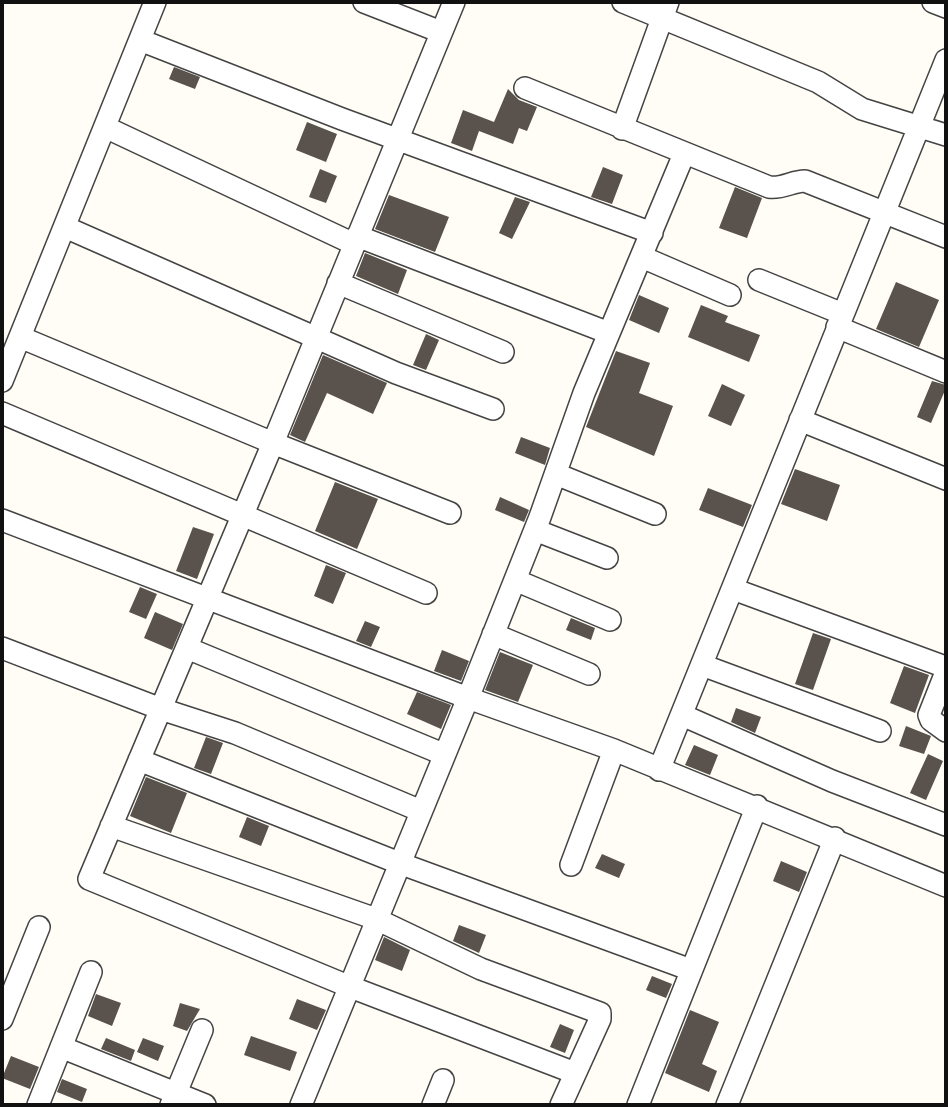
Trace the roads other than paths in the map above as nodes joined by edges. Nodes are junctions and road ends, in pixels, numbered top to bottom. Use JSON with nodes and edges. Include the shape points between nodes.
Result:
{"nodes":[{"id":1,"x":155,"y":2,"type":"edge"},
{"id":2,"x":364,"y":2,"type":"edge"},
{"id":3,"x":454,"y":2,"type":"edge"},
{"id":4,"x":623,"y":2,"type":"edge"},
{"id":5,"x":933,"y":2,"type":"edge"},
{"id":6,"x":946,"y":7,"type":"edge"},
{"id":7,"x":665,"y":9,"type":"edge"},
{"id":8,"x":441,"y":32,"type":"junction"},
{"id":9,"x":140,"y":40,"type":"junction"},
{"id":10,"x":946,"y":60,"type":"edge"},
{"id":11,"x":525,"y":88,"type":"dead end"},
{"id":12,"x":919,"y":125,"type":"junction"},
{"id":13,"x":105,"y":127,"type":"junction"},
{"id":14,"x":622,"y":128,"type":"junction"},
{"id":15,"x":946,"y":135,"type":"edge"},
{"id":16,"x":397,"y":137,"type":"junction"},
{"id":17,"x":684,"y":154,"type":"junction"},
{"id":18,"x":882,"y":213,"type":"junction"},
{"id":19,"x":65,"y":227,"type":"junction"},
{"id":20,"x":652,"y":233,"type":"junction"},
{"id":21,"x":946,"y":237,"type":"edge"},
{"id":22,"x":356,"y":240,"type":"junction"},
{"id":23,"x":642,"y":257,"type":"junction"},
{"id":24,"x":759,"y":280,"type":"dead end"},
{"id":25,"x":338,"y":283,"type":"junction"},
{"id":26,"x":730,"y":295,"type":"dead end"},
{"id":27,"x":840,"y":321,"type":"junction"},
{"id":28,"x":610,"y":332,"type":"junction"},
{"id":29,"x":316,"y":336,"type":"junction"},
{"id":30,"x":20,"y":337,"type":"junction"},
{"id":31,"x":503,"y":352,"type":"dead end"},
{"id":32,"x":946,"y":372,"type":"edge"},
{"id":33,"x":2,"y":380,"type":"edge"},
{"id":34,"x":493,"y":409,"type":"dead end"},
{"id":35,"x":2,"y":413,"type":"edge"},
{"id":36,"x":800,"y":420,"type":"junction"},
{"id":37,"x":273,"y":443,"type":"junction"},
{"id":38,"x":556,"y":474,"type":"junction"},
{"id":39,"x":946,"y":479,"type":"edge"},
{"id":40,"x":450,"y":513,"type":"dead end"},
{"id":41,"x":655,"y":514,"type":"dead end"},
{"id":42,"x":242,"y":518,"type":"junction"},
{"id":43,"x":2,"y":520,"type":"edge"},
{"id":44,"x":535,"y":530,"type":"junction"},
{"id":45,"x":607,"y":558,"type":"dead end"},
{"id":46,"x":515,"y":580,"type":"junction"},
{"id":47,"x":733,"y":589,"type":"junction"},
{"id":48,"x":426,"y":593,"type":"dead end"},
{"id":49,"x":207,"y":599,"type":"junction"},
{"id":50,"x":610,"y":620,"type":"dead end"},
{"id":51,"x":493,"y":634,"type":"junction"},
{"id":52,"x":2,"y":648,"type":"edge"},
{"id":53,"x":187,"y":648,"type":"junction"},
{"id":54,"x":702,"y":665,"type":"junction"},
{"id":55,"x":589,"y":674,"type":"dead end"},
{"id":56,"x":468,"y":698,"type":"junction"},
{"id":57,"x":161,"y":709,"type":"junction"},
{"id":58,"x":682,"y":715,"type":"junction"},
{"id":59,"x":880,"y":731,"type":"dead end"},
{"id":60,"x":946,"y":731,"type":"edge"},
{"id":61,"x":614,"y":750,"type":"junction"},
{"id":62,"x":443,"y":754,"type":"junction"},
{"id":63,"x":139,"y":760,"type":"junction"},
{"id":64,"x":659,"y":770,"type":"junction"},
{"id":65,"x":757,"y":806,"type":"junction"},
{"id":66,"x":421,"y":811,"type":"junction"},
{"id":67,"x":946,"y":825,"type":"edge"},
{"id":68,"x":111,"y":826,"type":"junction"},
{"id":69,"x":835,"y":838,"type":"junction"},
{"id":70,"x":399,"y":863,"type":"junction"},
{"id":71,"x":571,"y":865,"type":"dead end"},
{"id":72,"x":946,"y":886,"type":"edge"},
{"id":73,"x":376,"y":919,"type":"junction"},
{"id":74,"x":39,"y":927,"type":"dead end"},
{"id":75,"x":691,"y":971,"type":"junction"},
{"id":76,"x":90,"y":972,"type":"dead end"},
{"id":77,"x":348,"y":986,"type":"junction"},
{"id":78,"x":2,"y":1019,"type":"edge"},
{"id":79,"x":202,"y":1030,"type":"dead end"},
{"id":80,"x":61,"y":1047,"type":"junction"},
{"id":81,"x":575,"y":1073,"type":"junction"},
{"id":82,"x":443,"y":1080,"type":"dead end"},
{"id":83,"x":173,"y":1099,"type":"edge"},
{"id":84,"x":38,"y":1105,"type":"edge"},
{"id":85,"x":205,"y":1105,"type":"edge"},
{"id":86,"x":301,"y":1105,"type":"edge"},
{"id":87,"x":433,"y":1105,"type":"edge"},
{"id":88,"x":561,"y":1105,"type":"edge"},
{"id":89,"x":638,"y":1105,"type":"edge"},
{"id":90,"x":727,"y":1105,"type":"edge"}],
"edges":[{"from":1,"to":9,"type":"street"},
{"from":2,"to":8,"type":"street"},
{"from":3,"to":8,"type":"street"},
{"from":4,"to":7,"type":"street"},
{"from":5,"to":6,"type":"street"},
{"from":7,"to":12,"type":"street","via":[[818,82],[862,109]]},
{"from":7,"to":14,"type":"street"},
{"from":8,"to":16,"type":"street"},
{"from":9,"to":13,"type":"street"},
{"from":9,"to":16,"type":"street"},
{"from":10,"to":12,"type":"street"},
{"from":11,"to":14,"type":"street"},
{"from":12,"to":15,"type":"street"},
{"from":12,"to":18,"type":"street"},
{"from":13,"to":19,"type":"street"},
{"from":13,"to":22,"type":"street"},
{"from":14,"to":17,"type":"street"},
{"from":16,"to":20,"type":"street"},
{"from":16,"to":22,"type":"street"},
{"from":17,"to":18,"type":"street","via":[[769,187],[806,181]]},
{"from":17,"to":20,"type":"street"},
{"from":18,"to":21,"type":"street"},
{"from":18,"to":27,"type":"street"},
{"from":19,"to":29,"type":"street"},
{"from":19,"to":30,"type":"street"},
{"from":20,"to":23,"type":"street"},
{"from":22,"to":25,"type":"street"},
{"from":22,"to":28,"type":"street"},
{"from":23,"to":26,"type":"street"},
{"from":23,"to":28,"type":"street"},
{"from":24,"to":27,"type":"street"},
{"from":25,"to":29,"type":"street"},
{"from":25,"to":31,"type":"street"},
{"from":27,"to":32,"type":"street"},
{"from":27,"to":36,"type":"street"},
{"from":28,"to":38,"type":"street"},
{"from":29,"to":34,"type":"street","via":[[396,373]]},
{"from":29,"to":37,"type":"street"},
{"from":30,"to":33,"type":"street"},
{"from":30,"to":37,"type":"street"},
{"from":35,"to":42,"type":"street"},
{"from":36,"to":39,"type":"street"},
{"from":36,"to":47,"type":"street"},
{"from":37,"to":40,"type":"street"},
{"from":37,"to":42,"type":"street"},
{"from":38,"to":41,"type":"street"},
{"from":38,"to":44,"type":"street"},
{"from":42,"to":48,"type":"street"},
{"from":42,"to":49,"type":"street"},
{"from":43,"to":49,"type":"street"},
{"from":44,"to":45,"type":"street"},
{"from":44,"to":46,"type":"street"},
{"from":46,"to":50,"type":"street"},
{"from":46,"to":51,"type":"street"},
{"from":47,"to":54,"type":"street"},
{"from":47,"to":60,"type":"street","via":[[940,665],[946,672],[929,715]]},
{"from":49,"to":53,"type":"street"},
{"from":49,"to":56,"type":"street"},
{"from":51,"to":55,"type":"street"},
{"from":51,"to":56,"type":"street"},
{"from":52,"to":57,"type":"street"},
{"from":53,"to":57,"type":"street"},
{"from":53,"to":62,"type":"street"},
{"from":54,"to":58,"type":"street"},
{"from":54,"to":59,"type":"street"},
{"from":56,"to":61,"type":"street"},
{"from":56,"to":62,"type":"street"},
{"from":57,"to":63,"type":"street"},
{"from":57,"to":66,"type":"street","via":[[234,733]]},
{"from":58,"to":64,"type":"street"},
{"from":58,"to":67,"type":"street"},
{"from":61,"to":64,"type":"street"},
{"from":61,"to":71,"type":"street"},
{"from":62,"to":66,"type":"street"},
{"from":63,"to":68,"type":"street"},
{"from":63,"to":70,"type":"street"},
{"from":64,"to":65,"type":"street"},
{"from":65,"to":69,"type":"street"},
{"from":65,"to":75,"type":"street"},
{"from":66,"to":70,"type":"street"},
{"from":68,"to":73,"type":"street"},
{"from":68,"to":77,"type":"street","via":[[89,879]]},
{"from":69,"to":72,"type":"street"},
{"from":69,"to":90,"type":"street"},
{"from":70,"to":73,"type":"street"},
{"from":70,"to":75,"type":"street"},
{"from":73,"to":77,"type":"street"},
{"from":73,"to":81,"type":"street","via":[[481,970],[600,1013]]},
{"from":74,"to":78,"type":"street"},
{"from":75,"to":89,"type":"street"},
{"from":76,"to":80,"type":"street"},
{"from":77,"to":81,"type":"street"},
{"from":77,"to":86,"type":"street"},
{"from":79,"to":83,"type":"street"},
{"from":80,"to":83,"type":"street"},
{"from":80,"to":84,"type":"street"},
{"from":81,"to":88,"type":"street"},
{"from":82,"to":87,"type":"street"},
{"from":83,"to":85,"type":"street"}]}
